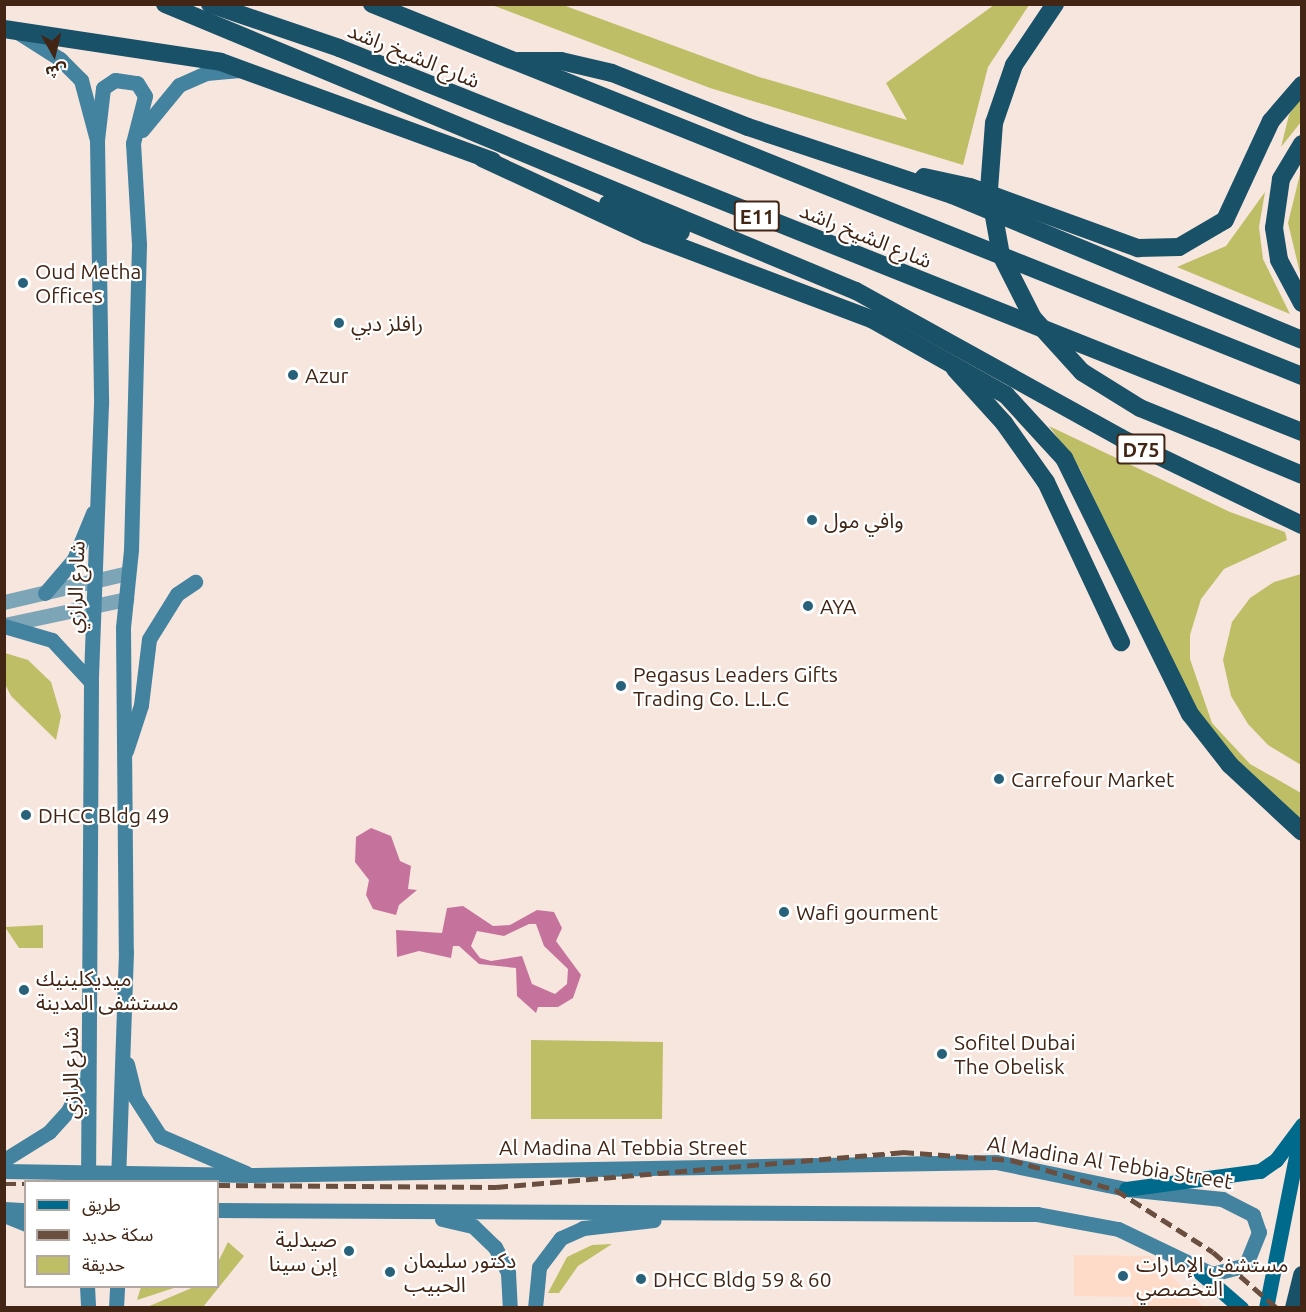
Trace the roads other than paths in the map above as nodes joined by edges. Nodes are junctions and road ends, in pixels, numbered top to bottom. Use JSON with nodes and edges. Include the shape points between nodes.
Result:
{"nodes":[{"id":1,"x":165,"y":4,"type":"edge"},
{"id":2,"x":210,"y":4,"type":"edge"},
{"id":3,"x":372,"y":4,"type":"edge"},
{"id":4,"x":1055,"y":4,"type":"edge"},
{"id":5,"x":9,"y":29,"type":"edge"},
{"id":6,"x":509,"y":61,"type":"junction"},
{"id":7,"x":244,"y":69,"type":"junction"},
{"id":8,"x":1302,"y":85,"type":"edge"},
{"id":9,"x":97,"y":140,"type":"junction"},
{"id":10,"x":1302,"y":144,"type":"edge"},
{"id":11,"x":134,"y":153,"type":"junction"},
{"id":12,"x":482,"y":158,"type":"junction"},
{"id":13,"x":902,"y":177,"type":"junction"},
{"id":14,"x":822,"y":277,"type":"junction"},
{"id":15,"x":1302,"y":303,"type":"edge"},
{"id":16,"x":1302,"y":340,"type":"edge"},
{"id":17,"x":944,"y":356,"type":"junction"},
{"id":18,"x":1302,"y":376,"type":"edge"},
{"id":19,"x":1302,"y":432,"type":"edge"},
{"id":20,"x":1302,"y":475,"type":"edge"},
{"id":21,"x":98,"y":486,"type":"junction"},
{"id":22,"x":1302,"y":525,"type":"edge"},
{"id":23,"x":128,"y":573,"type":"junction"},
{"id":24,"x":96,"y":580,"type":"junction"},
{"id":25,"x":195,"y":582,"type":"dead end"},
{"id":26,"x":45,"y":592,"type":"junction"},
{"id":27,"x":126,"y":599,"type":"junction"},
{"id":28,"x":4,"y":602,"type":"edge"},
{"id":29,"x":96,"y":606,"type":"junction"},
{"id":30,"x":4,"y":625,"type":"edge"},
{"id":31,"x":1120,"y":642,"type":"dead end"},
{"id":32,"x":91,"y":682,"type":"junction"},
{"id":33,"x":123,"y":756,"type":"junction"},
{"id":34,"x":1302,"y":832,"type":"edge"},
{"id":35,"x":123,"y":1035,"type":"junction"},
{"id":36,"x":91,"y":1066,"type":"junction"},
{"id":37,"x":1302,"y":1127,"type":"edge"},
{"id":38,"x":4,"y":1160,"type":"edge"},
{"id":39,"x":4,"y":1171,"type":"edge"},
{"id":40,"x":251,"y":1175,"type":"junction"},
{"id":41,"x":88,"y":1178,"type":"edge"},
{"id":42,"x":118,"y":1178,"type":"edge"},
{"id":43,"x":1126,"y":1190,"type":"junction"},
{"id":44,"x":4,"y":1209,"type":"edge"},
{"id":45,"x":24,"y":1210,"type":"edge"},
{"id":46,"x":219,"y":1210,"type":"edge"},
{"id":47,"x":418,"y":1211,"type":"junction"},
{"id":48,"x":682,"y":1211,"type":"junction"},
{"id":49,"x":4,"y":1215,"type":"edge"},
{"id":50,"x":24,"y":1223,"type":"edge"},
{"id":51,"x":1196,"y":1269,"type":"junction"},
{"id":52,"x":1302,"y":1275,"type":"edge"},
{"id":53,"x":118,"y":1288,"type":"edge"},
{"id":54,"x":116,"y":1308,"type":"edge"},
{"id":55,"x":510,"y":1308,"type":"edge"},
{"id":56,"x":535,"y":1308,"type":"edge"},
{"id":57,"x":1240,"y":1308,"type":"edge"},
{"id":58,"x":1266,"y":1308,"type":"edge"},
{"id":59,"x":1294,"y":1308,"type":"edge"}],
"edges":[{"from":1,"to":14,"type":"highway","via":[[288,60]]},
{"from":2,"to":19,"type":"highway","name":"شارع الشيخ راشد","number":"E11","via":[[339,48]]},
{"from":3,"to":6,"type":"highway","name":"شارع الشيخ راشد","number":"E11"},
{"from":4,"to":20,"type":"highway","bridge":true,"via":[[1014,65],[994,123],[989,189],[1001,255],[1033,318],[1082,372],[1140,408]]},
{"from":5,"to":7,"type":"highway"},
{"from":5,"to":9,"type":"street","name":"شارع الرازي","via":[[60,59],[81,80]]},
{"from":6,"to":13,"type":"highway","via":[[561,61],[612,73],[748,127]]},
{"from":6,"to":18,"type":"highway","name":"شارع الشيخ راشد","number":"E11"},
{"from":7,"to":11,"type":"street","via":[[206,73],[179,85],[154,109]]},
{"from":7,"to":12,"type":"highway"},
{"from":8,"to":13,"type":"highway","via":[[1271,121],[1224,220],[1179,247],[1138,248],[953,182]]},
{"from":9,"to":11,"type":"street","via":[[103,88],[131,79],[145,96]]},
{"from":9,"to":21,"type":"street","name":"شارع الرازي"},
{"from":10,"to":15,"type":"highway","via":[[1281,179],[1274,228],[1279,260]]},
{"from":11,"to":23,"type":"street","via":[[139,234]]},
{"from":12,"to":14,"type":"highway","via":[[717,245]]},
{"from":12,"to":17,"type":"highway","via":[[662,240],[849,310]]},
{"from":13,"to":16,"type":"highway"},
{"from":14,"to":22,"type":"highway","number":"D75","via":[[935,331],[1121,438]]},
{"from":17,"to":31,"type":"highway","via":[[1004,423],[1041,475]]},
{"from":17,"to":34,"type":"highway","via":[[1012,400],[1064,458],[1190,714],[1230,765]]},
{"from":21,"to":24,"type":"street","name":"شارع الرازي"},
{"from":21,"to":26,"type":"street","via":[[78,553]]},
{"from":23,"to":24,"type":"street"},
{"from":23,"to":27,"type":"street"},
{"from":24,"to":26,"type":"street"},
{"from":24,"to":29,"type":"street","name":"شارع الرازي"},
{"from":25,"to":33,"type":"street","via":[[177,594],[152,633],[137,724]]},
{"from":26,"to":28,"type":"street"},
{"from":27,"to":29,"type":"street"},
{"from":27,"to":33,"type":"street"},
{"from":29,"to":30,"type":"street"},
{"from":29,"to":32,"type":"street","name":"شارع الرازي"},
{"from":30,"to":32,"type":"street","via":[[52,640]]},
{"from":32,"to":36,"type":"street","name":"شارع الرازي"},
{"from":33,"to":35,"type":"street"},
{"from":35,"to":40,"type":"street","via":[[135,1097],[160,1136]]},
{"from":35,"to":42,"type":"street"},
{"from":36,"to":38,"type":"street","via":[[68,1111],[49,1132]]},
{"from":36,"to":41,"type":"street","name":"شارع الرازي"},
{"from":37,"to":43,"type":"main road","via":[[1276,1160],[1260,1171]]},
{"from":37,"to":58,"type":"main road"},
{"from":39,"to":41,"type":"street","name":"Al Madina Al Tebbia Street"},
{"from":40,"to":42,"type":"street","name":"Al Madina Al Tebbia Street"},
{"from":40,"to":43,"type":"street","name":"Al Madina Al Tebbia Street","via":[[996,1162]]},
{"from":41,"to":42,"type":"street","name":"Al Madina Al Tebbia Street"},
{"from":43,"to":51,"type":"street","name":"Al Madina Al Tebbia Street","via":[[1222,1199],[1253,1215],[1259,1232],[1246,1265],[1230,1274]]},
{"from":44,"to":45,"type":"street"},
{"from":46,"to":47,"type":"street","name":"Al Madina Al Tebbia Street"},
{"from":47,"to":48,"type":"street","name":"Al Madina Al Tebbia Street"},
{"from":47,"to":55,"type":"street","via":[[465,1222],[488,1239],[508,1273]]},
{"from":48,"to":51,"type":"street","name":"Al Madina Al Tebbia Street","via":[[1065,1216],[1118,1229]]},
{"from":48,"to":56,"type":"street","via":[[665,1219],[582,1228],[561,1238],[539,1267]]},
{"from":49,"to":50,"type":"street"},
{"from":51,"to":57,"type":"main road"},
{"from":52,"to":59,"type":"highway"},
{"from":53,"to":54,"type":"street"}]}
